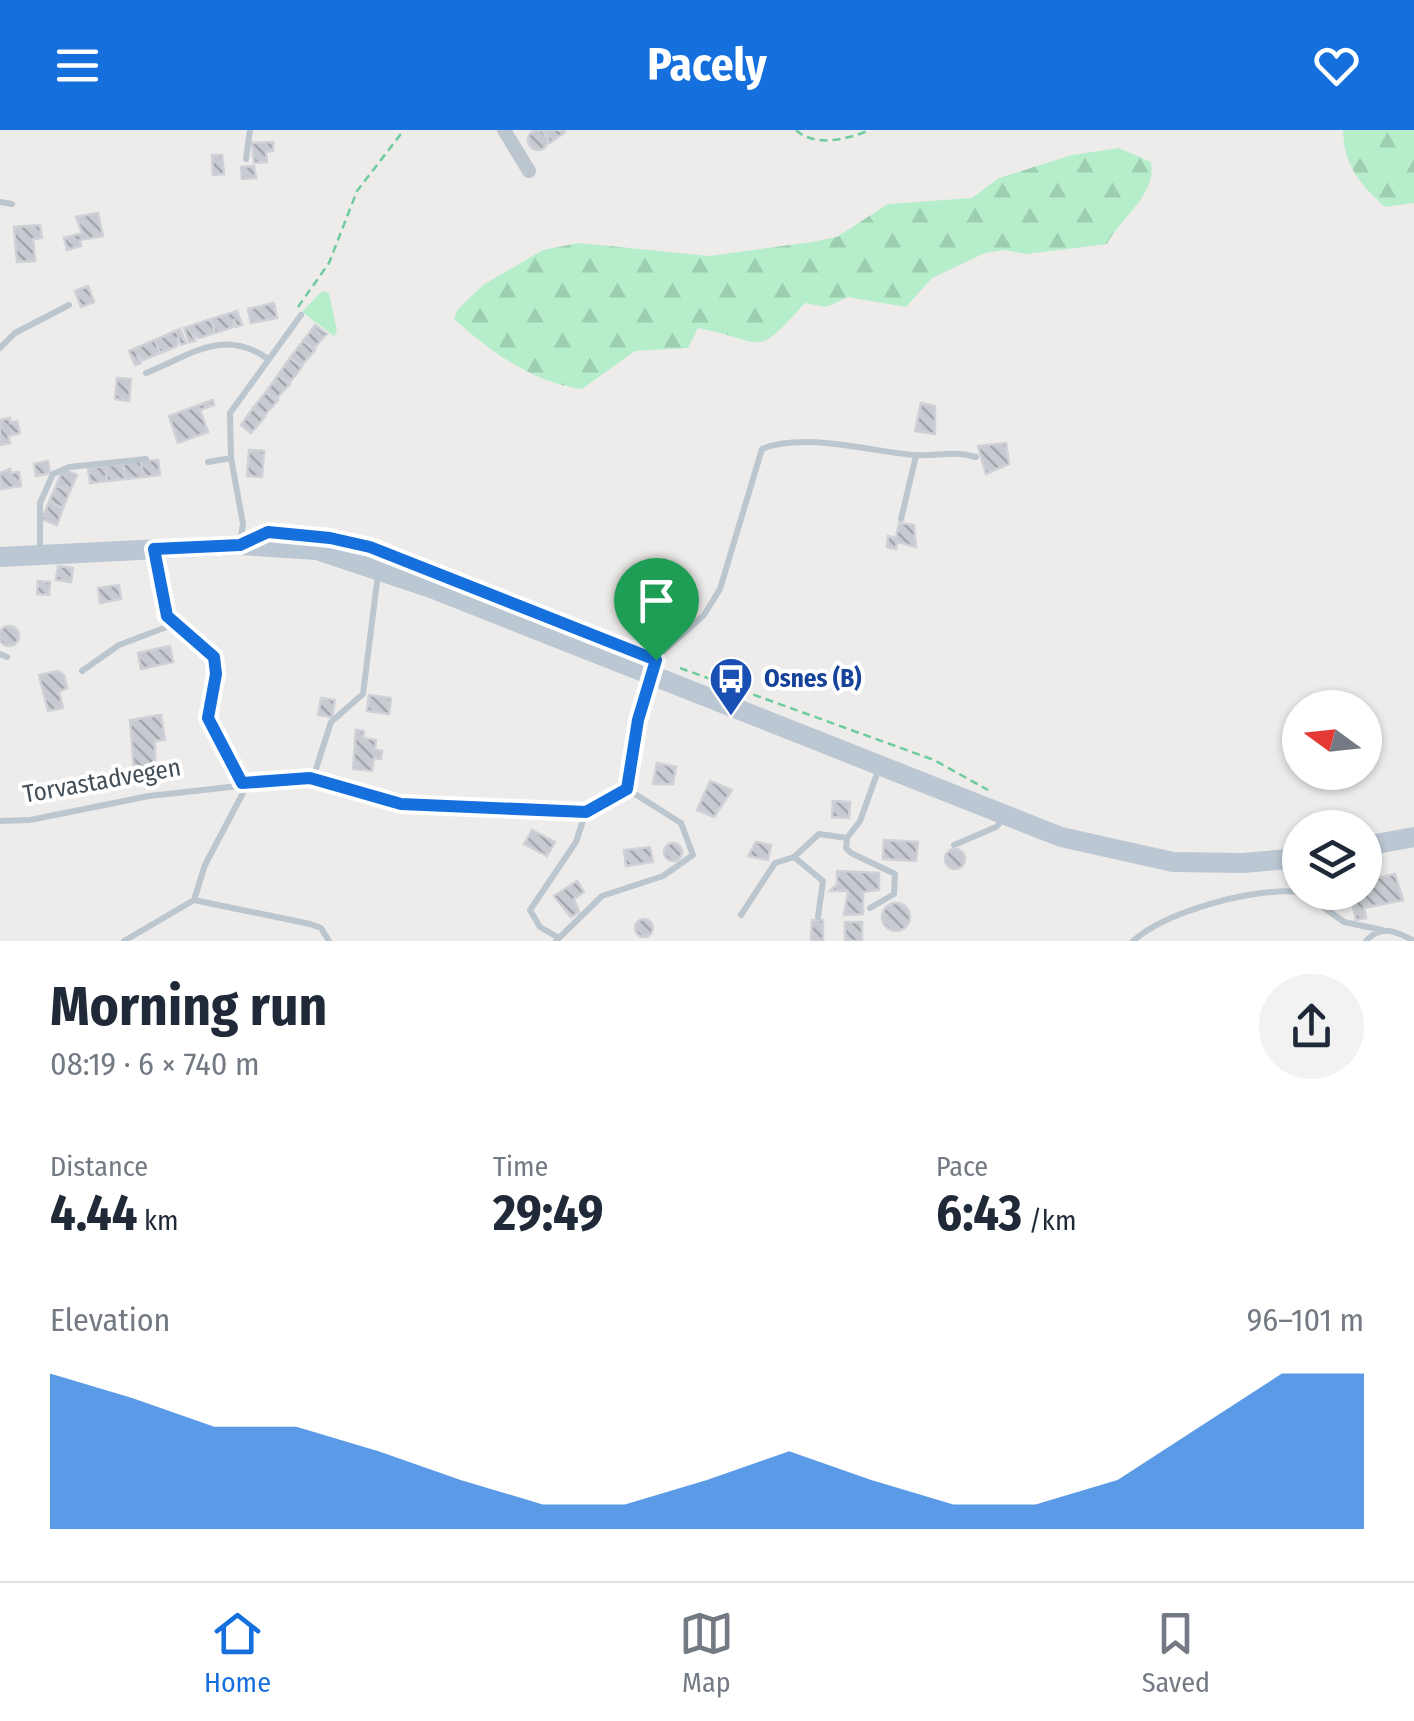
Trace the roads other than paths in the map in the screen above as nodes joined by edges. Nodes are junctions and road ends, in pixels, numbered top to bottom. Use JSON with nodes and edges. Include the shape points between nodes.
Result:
{"nodes":[{"id":1,"x":250,"y":130,"type":"edge"},
{"id":2,"x":504,"y":130,"type":"edge"},
{"id":3,"x":246,"y":158,"type":"dead end"},
{"id":4,"x":529,"y":170,"type":"dead end"},
{"id":5,"x":0,"y":202,"type":"edge"},
{"id":6,"x":12,"y":204,"type":"dead end"},
{"id":7,"x":69,"y":304,"type":"dead end"},
{"id":8,"x":301,"y":315,"type":"road end"},
{"id":9,"x":0,"y":348,"type":"edge"},
{"id":10,"x":268,"y":359,"type":"junction"},
{"id":11,"x":146,"y":373,"type":"dead end"},
{"id":12,"x":916,"y":456,"type":"junction"},
{"id":13,"x":976,"y":457,"type":"dead end"},
{"id":14,"x":231,"y":458,"type":"junction"},
{"id":15,"x":146,"y":459,"type":"dead end"},
{"id":16,"x":208,"y":462,"type":"dead end"},
{"id":17,"x":901,"y":520,"type":"dead end"},
{"id":18,"x":240,"y":545,"type":"junction"},
{"id":19,"x":154,"y":549,"type":"junction"},
{"id":20,"x":40,"y":556,"type":"junction"},
{"id":21,"x":0,"y":557,"type":"edge"},
{"id":22,"x":379,"y":568,"type":"junction"},
{"id":23,"x":172,"y":625,"type":"junction"},
{"id":24,"x":653,"y":667,"type":"junction"},
{"id":25,"x":82,"y":670,"type":"dead end"},
{"id":26,"x":879,"y":765,"type":"junction"},
{"id":27,"x":313,"y":778,"type":"junction"},
{"id":28,"x":242,"y":783,"type":"junction"},
{"id":29,"x":627,"y":789,"type":"junction"},
{"id":30,"x":586,"y":812,"type":"junction"},
{"id":31,"x":1006,"y":816,"type":"junction"},
{"id":32,"x":0,"y":821,"type":"edge"},
{"id":33,"x":1414,"y":836,"type":"edge"},
{"id":34,"x":847,"y":838,"type":"junction"},
{"id":35,"x":1382,"y":843,"type":"edge"},
{"id":36,"x":954,"y":845,"type":"dead end"},
{"id":37,"x":794,"y":857,"type":"junction"},
{"id":38,"x":1282,"y":860,"type":"edge"},
{"id":39,"x":1282,"y":895,"type":"edge"},
{"id":40,"x":194,"y":900,"type":"junction"},
{"id":41,"x":870,"y":908,"type":"dead end"},
{"id":42,"x":1327,"y":910,"type":"edge"},
{"id":43,"x":741,"y":915,"type":"dead end"},
{"id":44,"x":818,"y":918,"type":"dead end"},
{"id":45,"x":1382,"y":930,"type":"junction"},
{"id":46,"x":558,"y":939,"type":"edge"},
{"id":47,"x":124,"y":941,"type":"edge"},
{"id":48,"x":329,"y":941,"type":"edge"},
{"id":49,"x":1133,"y":941,"type":"edge"},
{"id":50,"x":1366,"y":941,"type":"edge"},
{"id":51,"x":1414,"y":941,"type":"edge"}],
"edges":[{"from":1,"to":3,"type":"lane"},
{"from":2,"to":4,"type":"street"},
{"from":5,"to":6,"type":"lane"},
{"from":7,"to":9,"type":"lane"},
{"from":8,"to":10,"type":"lane"},
{"from":10,"to":11,"type":"lane","via":[[250,345],[228,341]]},
{"from":10,"to":14,"type":"lane","via":[[230,413]]},
{"from":12,"to":13,"type":"lane","via":[[949,450]]},
{"from":12,"to":17,"type":"lane"},
{"from":12,"to":24,"type":"lane","via":[[791,441],[762,449],[720,589]]},
{"from":14,"to":16,"type":"lane"},
{"from":14,"to":18,"type":"lane","via":[[243,524]]},
{"from":15,"to":20,"type":"lane","via":[[53,474],[40,504]]},
{"from":18,"to":19,"type":"main road"},
{"from":18,"to":22,"type":"main road","via":[[308,548]]},
{"from":19,"to":20,"type":"main road"},
{"from":19,"to":23,"type":"lane"},
{"from":20,"to":21,"type":"main road"},
{"from":22,"to":24,"type":"main road"},
{"from":22,"to":27,"type":"lane","via":[[363,694],[331,722]]},
{"from":23,"to":25,"type":"lane","via":[[120,645]]},
{"from":23,"to":28,"type":"lane","via":[[214,657],[208,718]]},
{"from":24,"to":26,"type":"main road"},
{"from":24,"to":29,"type":"lane"},
{"from":26,"to":31,"type":"main road"},
{"from":26,"to":34,"type":"lane","via":[[860,821]]},
{"from":27,"to":28,"type":"lane","name":"Torvastadvegen"},
{"from":27,"to":30,"type":"lane","via":[[401,804]]},
{"from":28,"to":32,"type":"lane","name":"Torvastadvegen"},
{"from":28,"to":40,"type":"lane"},
{"from":29,"to":30,"type":"lane"},
{"from":29,"to":46,"type":"lane","via":[[681,823],[693,855],[663,876],[602,896]]},
{"from":30,"to":46,"type":"lane","via":[[576,842],[530,910]]},
{"from":31,"to":36,"type":"lane"},
{"from":31,"to":38,"type":"main road","via":[[1080,843],[1158,860]]},
{"from":33,"to":35,"type":"main road"},
{"from":34,"to":37,"type":"lane","via":[[820,834]]},
{"from":34,"to":41,"type":"lane","via":[[851,853],[895,874],[894,894]]},
{"from":37,"to":43,"type":"lane","via":[[775,863]]},
{"from":37,"to":44,"type":"lane","via":[[823,881]]},
{"from":39,"to":49,"type":"lane","via":[[1204,908],[1162,922]]},
{"from":40,"to":47,"type":"lane"},
{"from":40,"to":48,"type":"lane","via":[[310,924]]},
{"from":42,"to":45,"type":"lane","via":[[1344,922]]},
{"from":45,"to":50,"type":"lane"},
{"from":45,"to":51,"type":"lane"}]}
